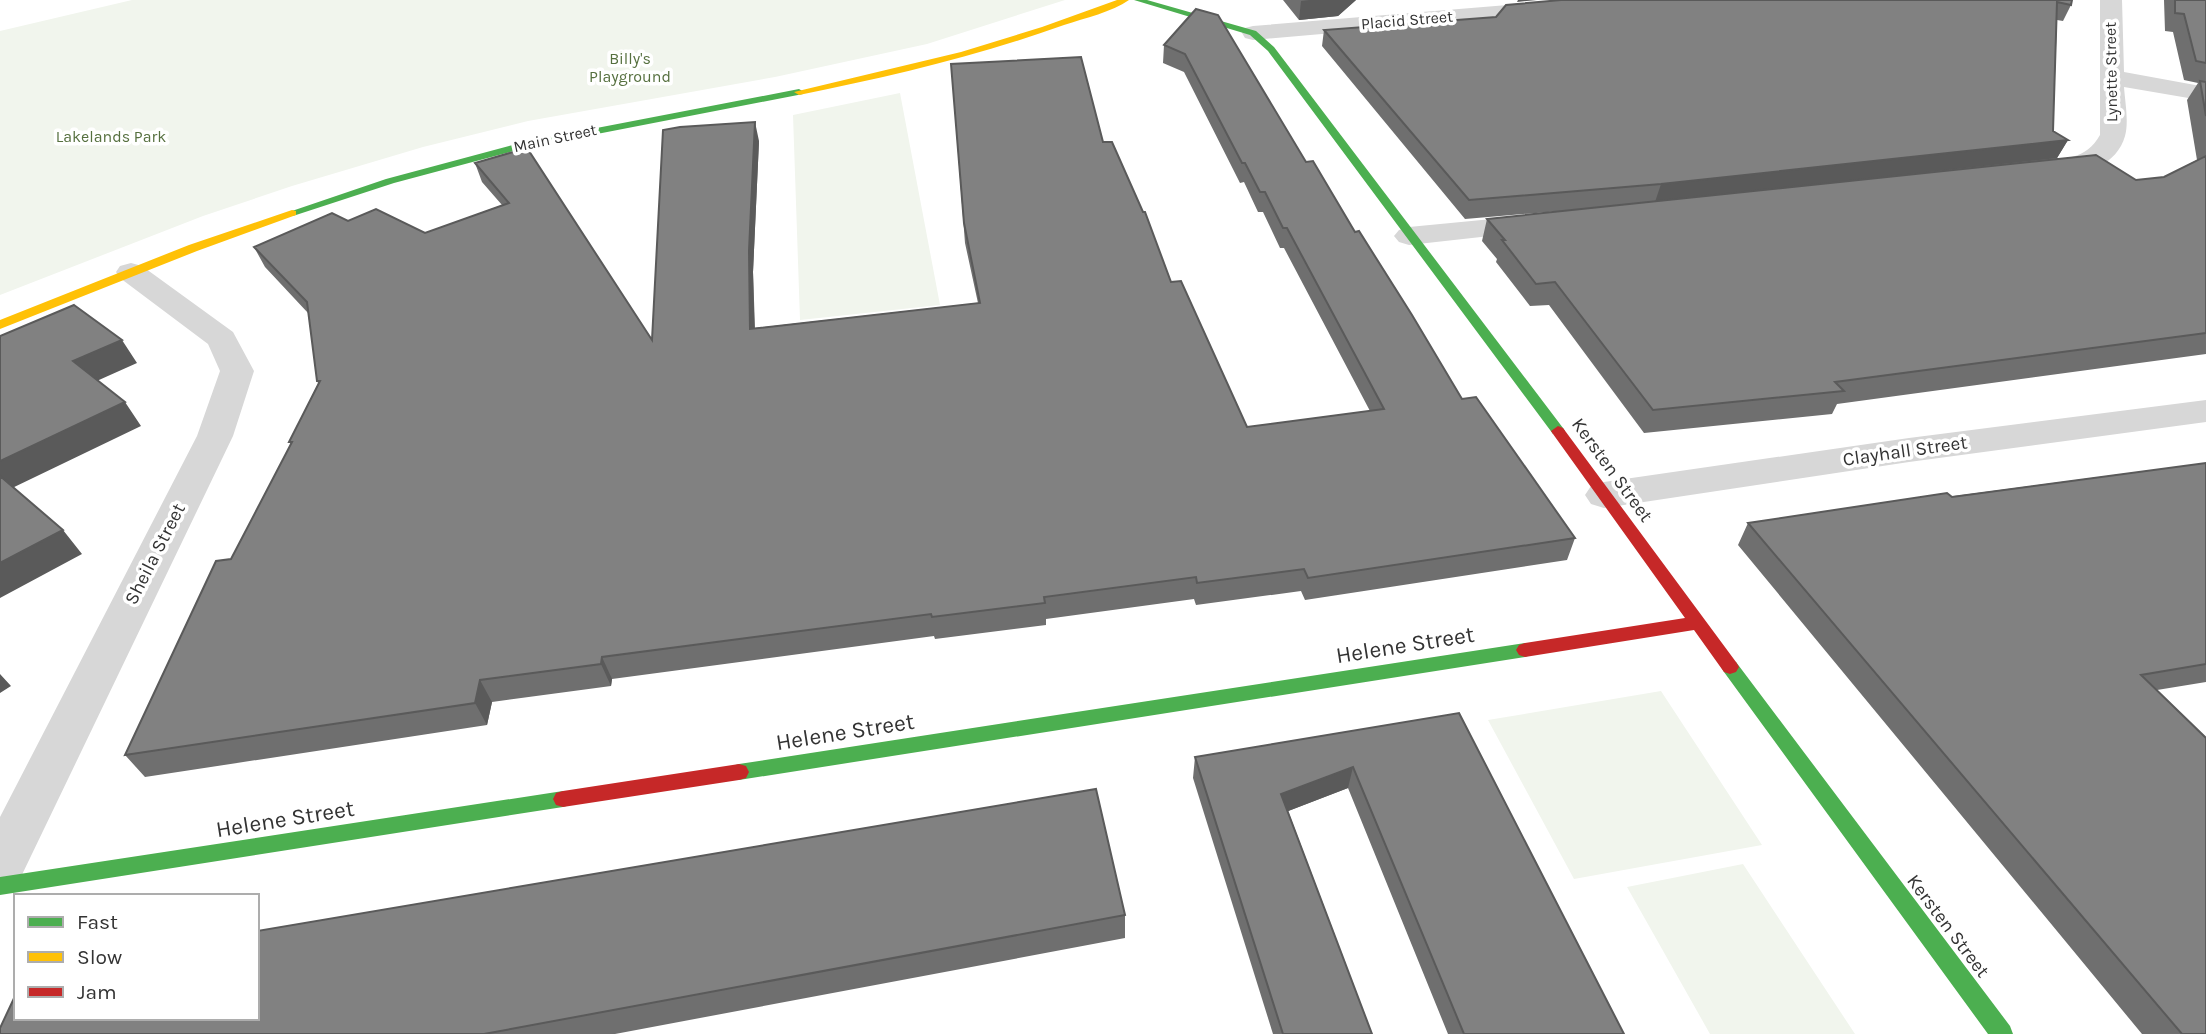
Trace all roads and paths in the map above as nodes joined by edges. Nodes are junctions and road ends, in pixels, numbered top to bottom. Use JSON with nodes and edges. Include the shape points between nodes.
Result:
{"nodes":[{"id":1,"x":1125,"y":0,"type":"edge"},
{"id":2,"x":1138,"y":0,"type":"edge"},
{"id":3,"x":1645,"y":0,"type":"edge"},
{"id":4,"x":2111,"y":0,"type":"edge"},
{"id":5,"x":1253,"y":33,"type":"junction"},
{"id":6,"x":2111,"y":77,"type":"junction"},
{"id":7,"x":2206,"y":94,"type":"edge"},
{"id":8,"x":2025,"y":172,"type":"edge"},
{"id":9,"x":1560,"y":222,"type":"edge"},
{"id":10,"x":1409,"y":236,"type":"junction"},
{"id":11,"x":131,"y":272,"type":"junction"},
{"id":12,"x":0,"y":325,"type":"edge"},
{"id":13,"x":2206,"y":411,"type":"edge"},
{"id":14,"x":1604,"y":495,"type":"junction"},
{"id":15,"x":1697,"y":623,"type":"junction"},
{"id":16,"x":0,"y":867,"type":"edge"},
{"id":17,"x":0,"y":886,"type":"edge"},
{"id":18,"x":2002,"y":1034,"type":"edge"}],
"edges":[{"from":1,"to":11,"type":"street","name":"Main Street","via":[[1010,42],[922,67],[567,135],[424,170],[326,200]]},
{"from":2,"to":5,"type":"street","name":"Kersten Street"},
{"from":3,"to":5,"type":"street","name":"Placid Street"},
{"from":4,"to":6,"type":"street","name":"Lynette Street"},
{"from":5,"to":10,"type":"street","name":"Kersten Street","via":[[1271,49]]},
{"from":6,"to":7,"type":"street"},
{"from":6,"to":8,"type":"street","name":"Lynette Street","via":[[2113,135],[2103,154],[2080,166]]},
{"from":9,"to":10,"type":"street"},
{"from":10,"to":14,"type":"street","name":"Kersten Street"},
{"from":11,"to":12,"type":"street","name":"Main Street"},
{"from":11,"to":16,"type":"street","name":"Sheila Street","via":[[222,339],[237,371],[215,436]]},
{"from":13,"to":14,"type":"street","name":"Clayhall Street"},
{"from":14,"to":15,"type":"street","name":"Kersten Street"},
{"from":15,"to":17,"type":"street","name":"Helene Street"},
{"from":15,"to":18,"type":"street","name":"Kersten Street"}]}
